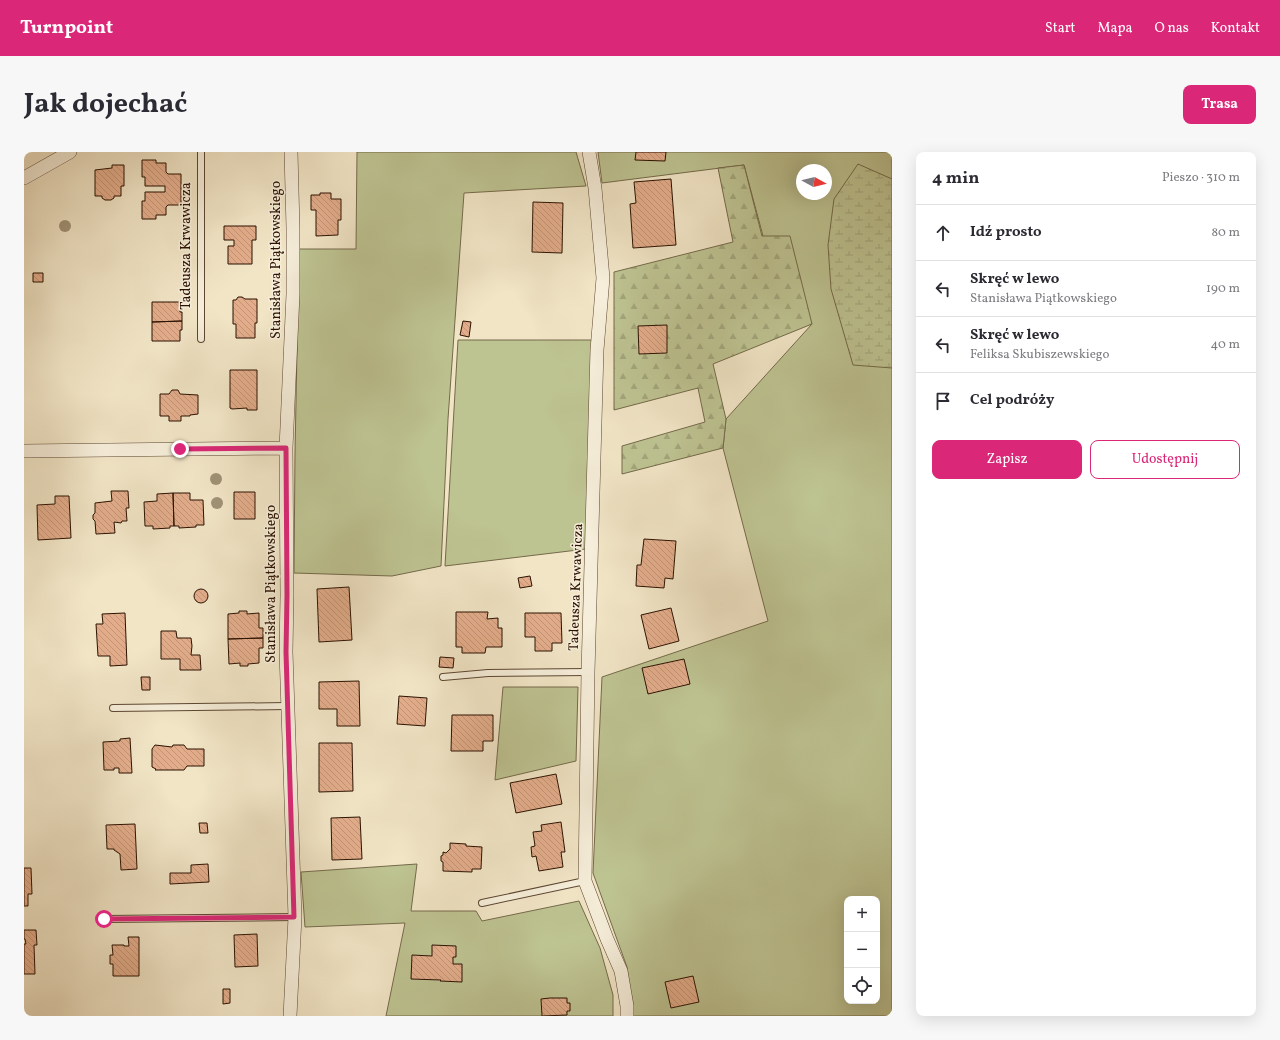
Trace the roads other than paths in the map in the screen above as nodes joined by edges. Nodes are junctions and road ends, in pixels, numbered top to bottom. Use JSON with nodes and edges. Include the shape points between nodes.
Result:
{"nodes":[{"id":1,"x":70,"y":152,"type":"edge"},
{"id":2,"x":201,"y":152,"type":"edge"},
{"id":3,"x":291,"y":152,"type":"edge"},
{"id":4,"x":590,"y":152,"type":"edge"},
{"id":5,"x":24,"y":178,"type":"edge"},
{"id":6,"x":201,"y":340,"type":"dead end"},
{"id":7,"x":286,"y":448,"type":"junction"},
{"id":8,"x":24,"y":451,"type":"edge"},
{"id":9,"x":588,"y":672,"type":"junction"},
{"id":10,"x":443,"y":677,"type":"dead end"},
{"id":11,"x":287,"y":706,"type":"junction"},
{"id":12,"x":113,"y":708,"type":"dead end"},
{"id":13,"x":585,"y":881,"type":"junction"},
{"id":14,"x":482,"y":903,"type":"dead end"},
{"id":15,"x":294,"y":917,"type":"junction"},
{"id":16,"x":104,"y":919,"type":"dead end"},
{"id":17,"x":290,"y":1016,"type":"edge"},
{"id":18,"x":627,"y":1016,"type":"edge"}],
"edges":[{"from":1,"to":5,"type":"street"},
{"from":2,"to":6,"type":"lane","name":"Tadeusza Krwawicza"},
{"from":3,"to":7,"type":"street","name":"Stanisława Piątkowskiego","via":[[293,294]]},
{"from":4,"to":9,"type":"street","name":"Tadeusza Krwawicza","via":[[603,278],[598,350]]},
{"from":7,"to":8,"type":"street"},
{"from":7,"to":11,"type":"street","name":"Stanisława Piątkowskiego"},
{"from":9,"to":10,"type":"lane","via":[[488,673]]},
{"from":9,"to":13,"type":"street","name":"Tadeusza Krwawicza"},
{"from":11,"to":12,"type":"lane"},
{"from":11,"to":15,"type":"street","name":"Stanisława Piątkowskiego"},
{"from":13,"to":14,"type":"lane"},
{"from":13,"to":18,"type":"street","name":"Tadeusza Krwawicza","via":[[621,971]]},
{"from":15,"to":16,"type":"lane"},
{"from":15,"to":17,"type":"street","name":"Stanisława Piątkowskiego"}]}
